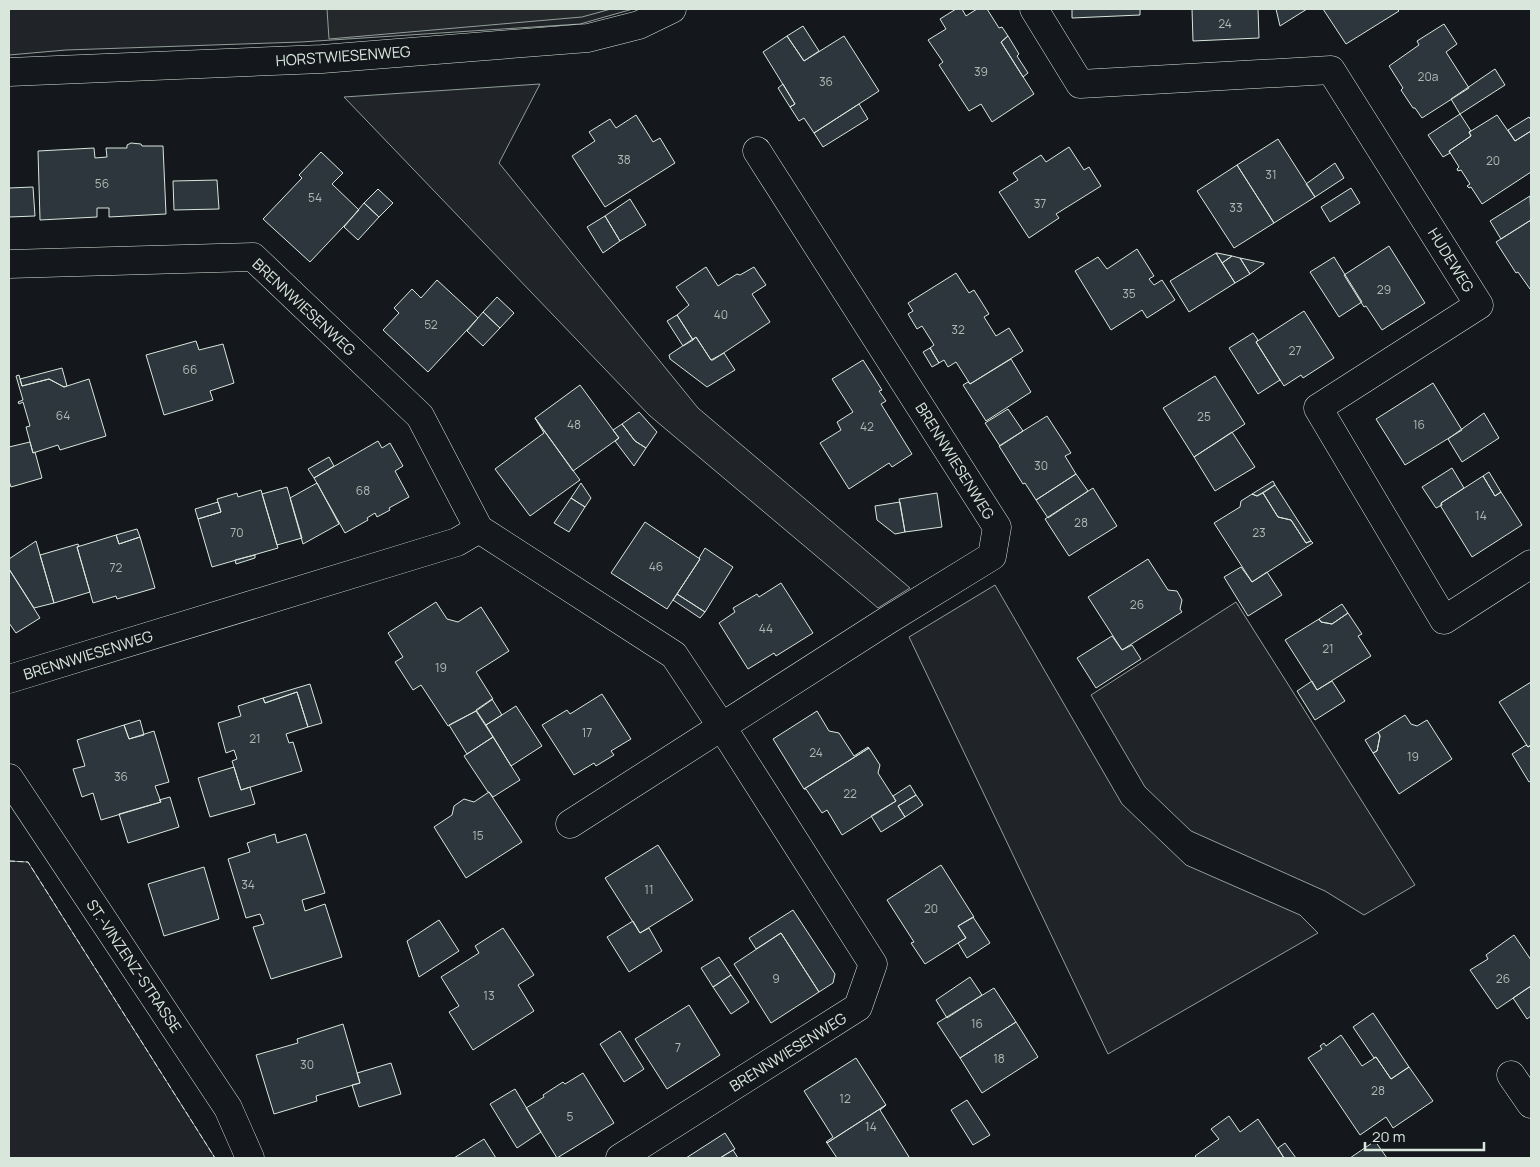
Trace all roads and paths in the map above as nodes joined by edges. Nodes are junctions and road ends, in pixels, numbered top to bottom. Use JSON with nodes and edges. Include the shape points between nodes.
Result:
{"nodes":[{"id":1,"x":672,"y":9,"type":"edge"},
{"id":2,"x":1034,"y":9,"type":"edge"},
{"id":3,"x":9,"y":72,"type":"edge"},
{"id":4,"x":757,"y":151,"type":"dead end"},
{"id":5,"x":9,"y":264,"type":"edge"},
{"id":6,"x":479,"y":529,"type":"junction"},
{"id":7,"x":1531,"y":564,"type":"edge"},
{"id":8,"x":9,"y":679,"type":"edge"},
{"id":9,"x":722,"y":727,"type":"junction"},
{"id":10,"x":9,"y":778,"type":"edge"},
{"id":11,"x":570,"y":824,"type":"dead end"},
{"id":12,"x":1511,"y":1075,"type":"dead end"},
{"id":13,"x":1531,"y":1104,"type":"edge"},
{"id":14,"x":250,"y":1158,"type":"edge"},
{"id":15,"x":620,"y":1158,"type":"edge"}],
"edges":[{"from":1,"to":3,"type":"street","name":"HORSTWIESENWEG","via":[[639,25],[588,38],[322,59]]},
{"from":2,"to":7,"type":"street","name":"HUDEWEG","via":[[1080,84],[1332,70],[1480,305],[1318,408],[1444,620]]},
{"from":4,"to":9,"type":"street","name":"BRENNWIESENWEG","via":[[997,527],[992,556]]},
{"from":5,"to":6,"type":"street","name":"BRENNWIESENWEG","via":[[253,257],[420,416]]},
{"from":6,"to":8,"type":"street","name":"BRENNWIESENWEG","via":[[458,542]]},
{"from":6,"to":9,"type":"street","name":"BRENNWIESENWEG","via":[[674,655]]},
{"from":9,"to":11,"type":"street","name":"BRENNWIESENWEG"},
{"from":9,"to":15,"type":"street","name":"BRENNWIESENWEG","via":[[873,964],[858,1007]]},
{"from":10,"to":14,"type":"street","name":"ST.-VINZENZ-STRASSE","via":[[228,1108]]},
{"from":12,"to":13,"type":"street"}]}
